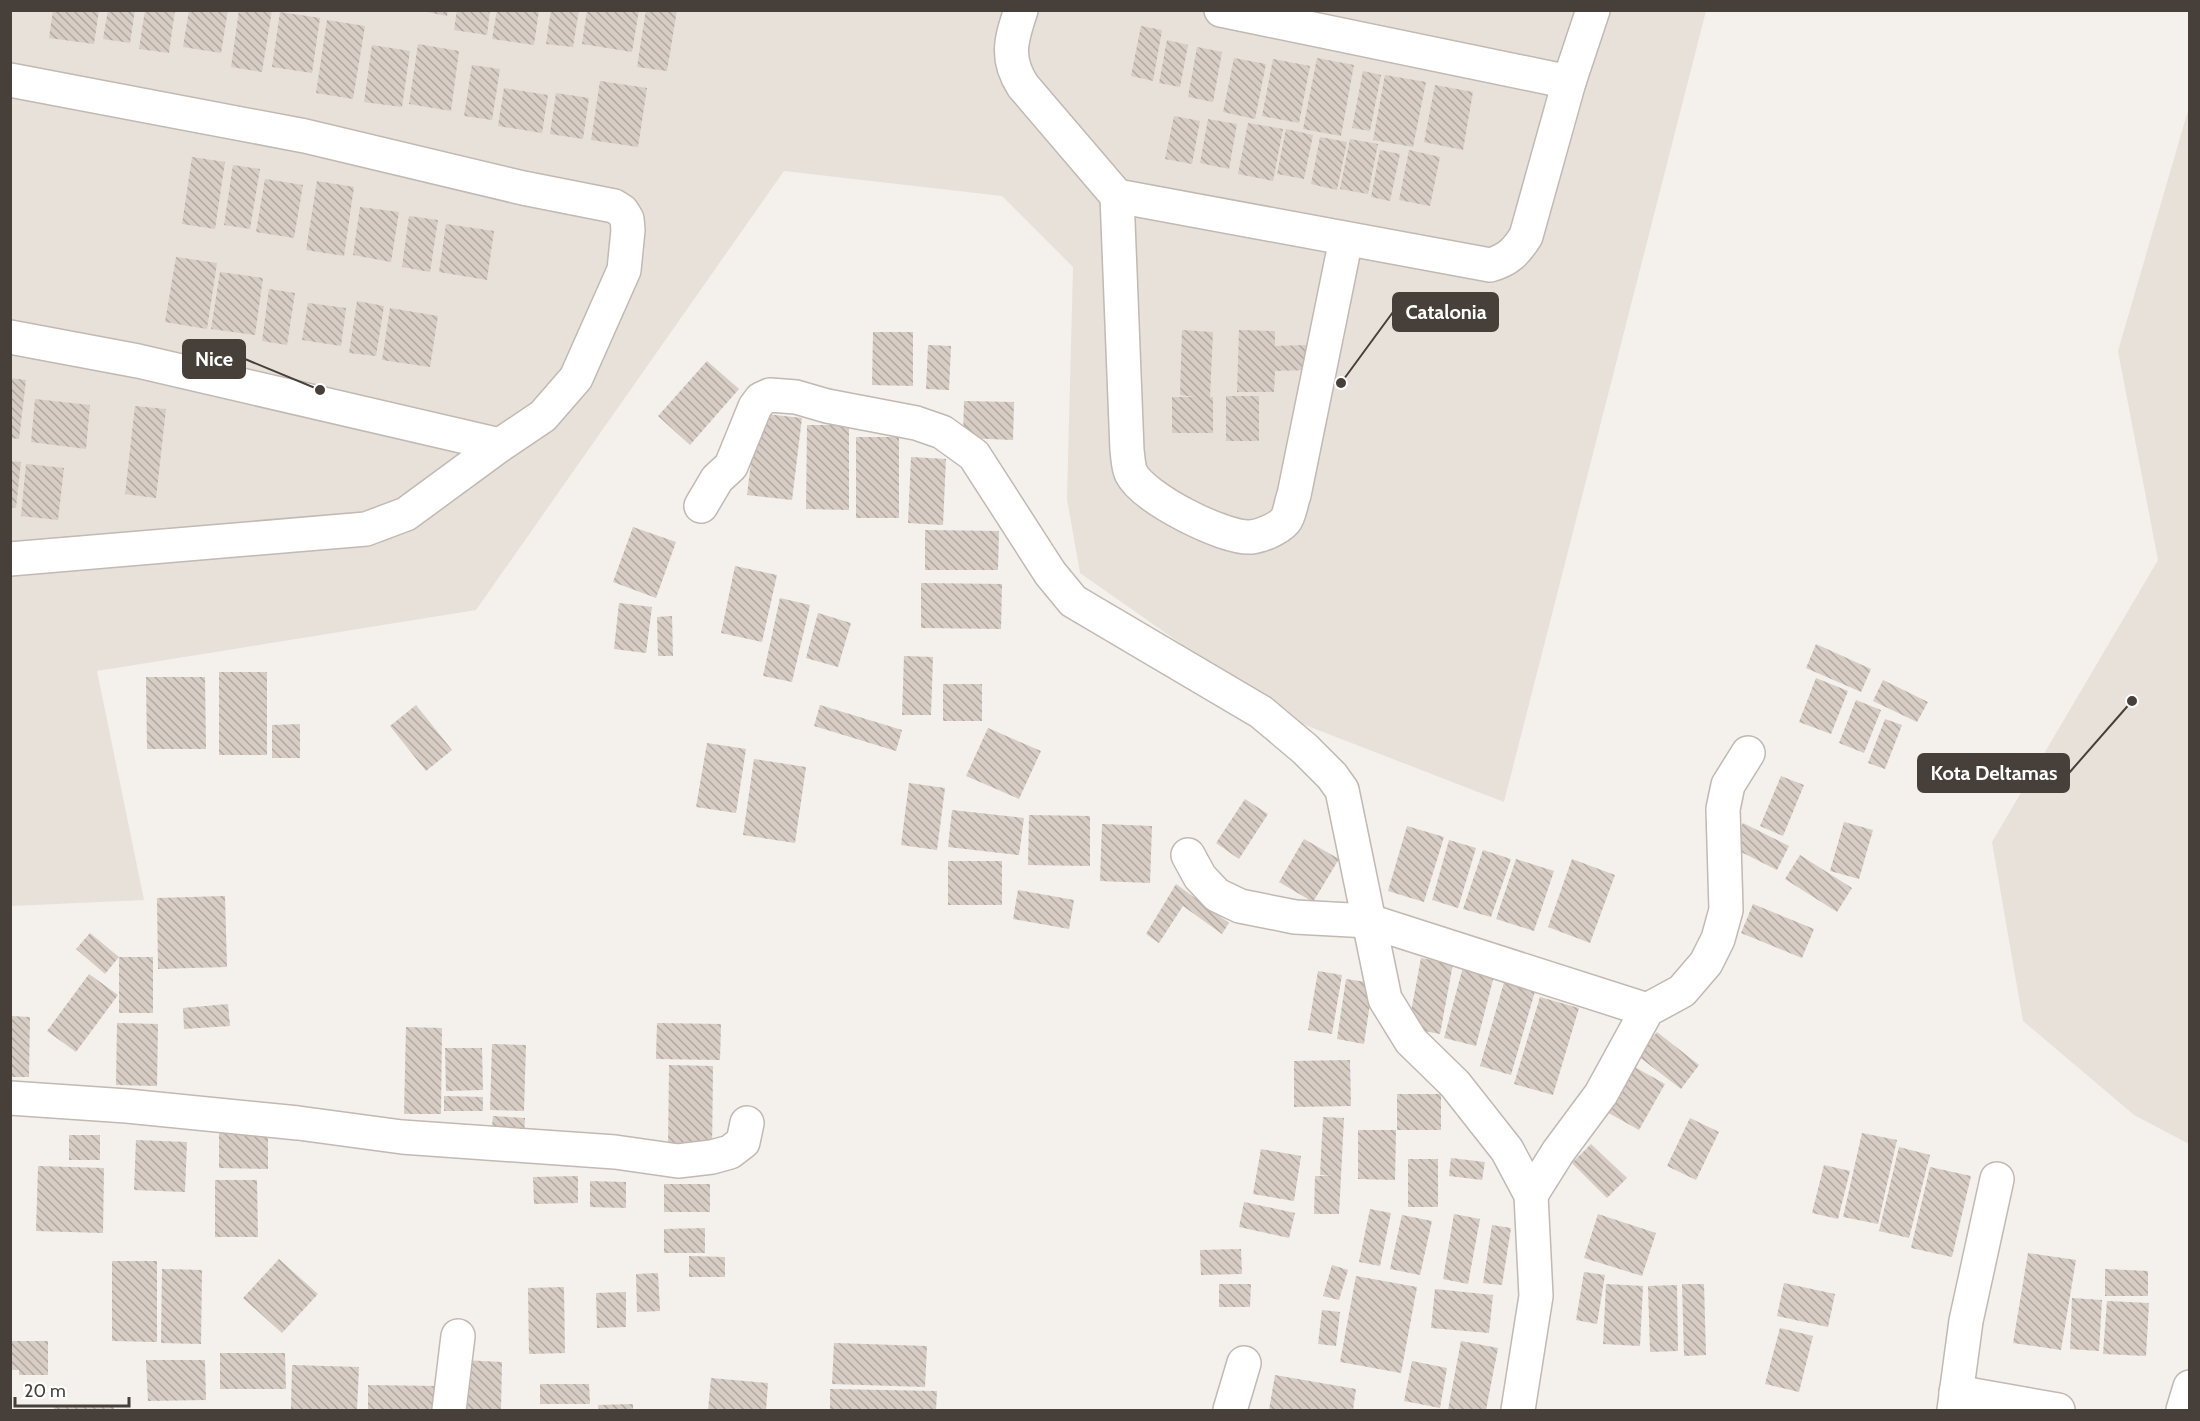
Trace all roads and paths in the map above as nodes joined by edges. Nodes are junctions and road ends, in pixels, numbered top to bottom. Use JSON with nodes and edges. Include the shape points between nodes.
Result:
{"nodes":[{"id":1,"x":1021,"y":10,"type":"edge"},
{"id":2,"x":1221,"y":10,"type":"edge"},
{"id":3,"x":1593,"y":10,"type":"edge"},
{"id":4,"x":10,"y":80,"type":"edge"},
{"id":5,"x":1569,"y":82,"type":"junction"},
{"id":6,"x":1117,"y":196,"type":"junction"},
{"id":7,"x":1346,"y":239,"type":"junction"},
{"id":8,"x":10,"y":337,"type":"edge"},
{"id":9,"x":500,"y":445,"type":"junction"},
{"id":10,"x":701,"y":506,"type":"dead end"},
{"id":11,"x":10,"y":560,"type":"edge"},
{"id":12,"x":1748,"y":753,"type":"dead end"},
{"id":13,"x":1188,"y":855,"type":"dead end"},
{"id":14,"x":1369,"y":921,"type":"junction"},
{"id":15,"x":1647,"y":1010,"type":"junction"},
{"id":16,"x":10,"y":1098,"type":"edge"},
{"id":17,"x":747,"y":1123,"type":"dead end"},
{"id":18,"x":1997,"y":1179,"type":"dead end"},
{"id":19,"x":1531,"y":1195,"type":"junction"},
{"id":20,"x":458,"y":1336,"type":"dead end"},
{"id":21,"x":1244,"y":1363,"type":"dead end"},
{"id":22,"x":2190,"y":1387,"type":"edge"},
{"id":23,"x":1955,"y":1401,"type":"edge"},
{"id":24,"x":449,"y":1410,"type":"edge"},
{"id":25,"x":1230,"y":1410,"type":"edge"},
{"id":26,"x":1526,"y":1410,"type":"edge"},
{"id":27,"x":2058,"y":1410,"type":"edge"},
{"id":28,"x":2183,"y":1410,"type":"edge"}],
"edges":[{"from":1,"to":6,"type":"street","via":[[1010,57],[1013,71]]},
{"from":2,"to":5,"type":"street"},
{"from":3,"to":5,"type":"street"},
{"from":4,"to":9,"type":"street","via":[[305,136],[614,206],[622,211],[628,230],[624,270],[576,378],[543,416]]},
{"from":5,"to":7,"type":"street","via":[[1526,236],[1511,256],[1490,265]]},
{"from":6,"to":7,"type":"street"},
{"from":6,"to":7,"type":"street","via":[[1130,472],[1156,498],[1218,531],[1251,537],[1269,532],[1285,521],[1294,495]]},
{"from":8,"to":9,"type":"street","via":[[138,361]]},
{"from":9,"to":11,"type":"street","via":[[406,514],[366,529]]},
{"from":10,"to":14,"type":"street","via":[[730,466],[754,408],[770,395],[796,397],[942,432],[974,455],[1073,602],[1262,712],[1332,776],[1342,790]]},
{"from":12,"to":15,"type":"street","via":[[1728,785],[1723,809],[1726,910],[1718,939],[1707,963],[1682,991]]},
{"from":13,"to":14,"type":"street","via":[[1200,877],[1217,895],[1240,906],[1295,917]]},
{"from":14,"to":15,"type":"street"},
{"from":14,"to":19,"type":"street","via":[[1385,999],[1397,1022],[1455,1084],[1507,1150]]},
{"from":15,"to":19,"type":"street","via":[[1601,1094]]},
{"from":16,"to":17,"type":"street","via":[[298,1123],[402,1137],[615,1152],[678,1161],[730,1152],[742,1142]]},
{"from":18,"to":23,"type":"street","via":[[1966,1321]]},
{"from":19,"to":26,"type":"street","via":[[1536,1296]]},
{"from":20,"to":24,"type":"street"},
{"from":21,"to":25,"type":"street"},
{"from":22,"to":28,"type":"street"},
{"from":23,"to":27,"type":"street"}]}
